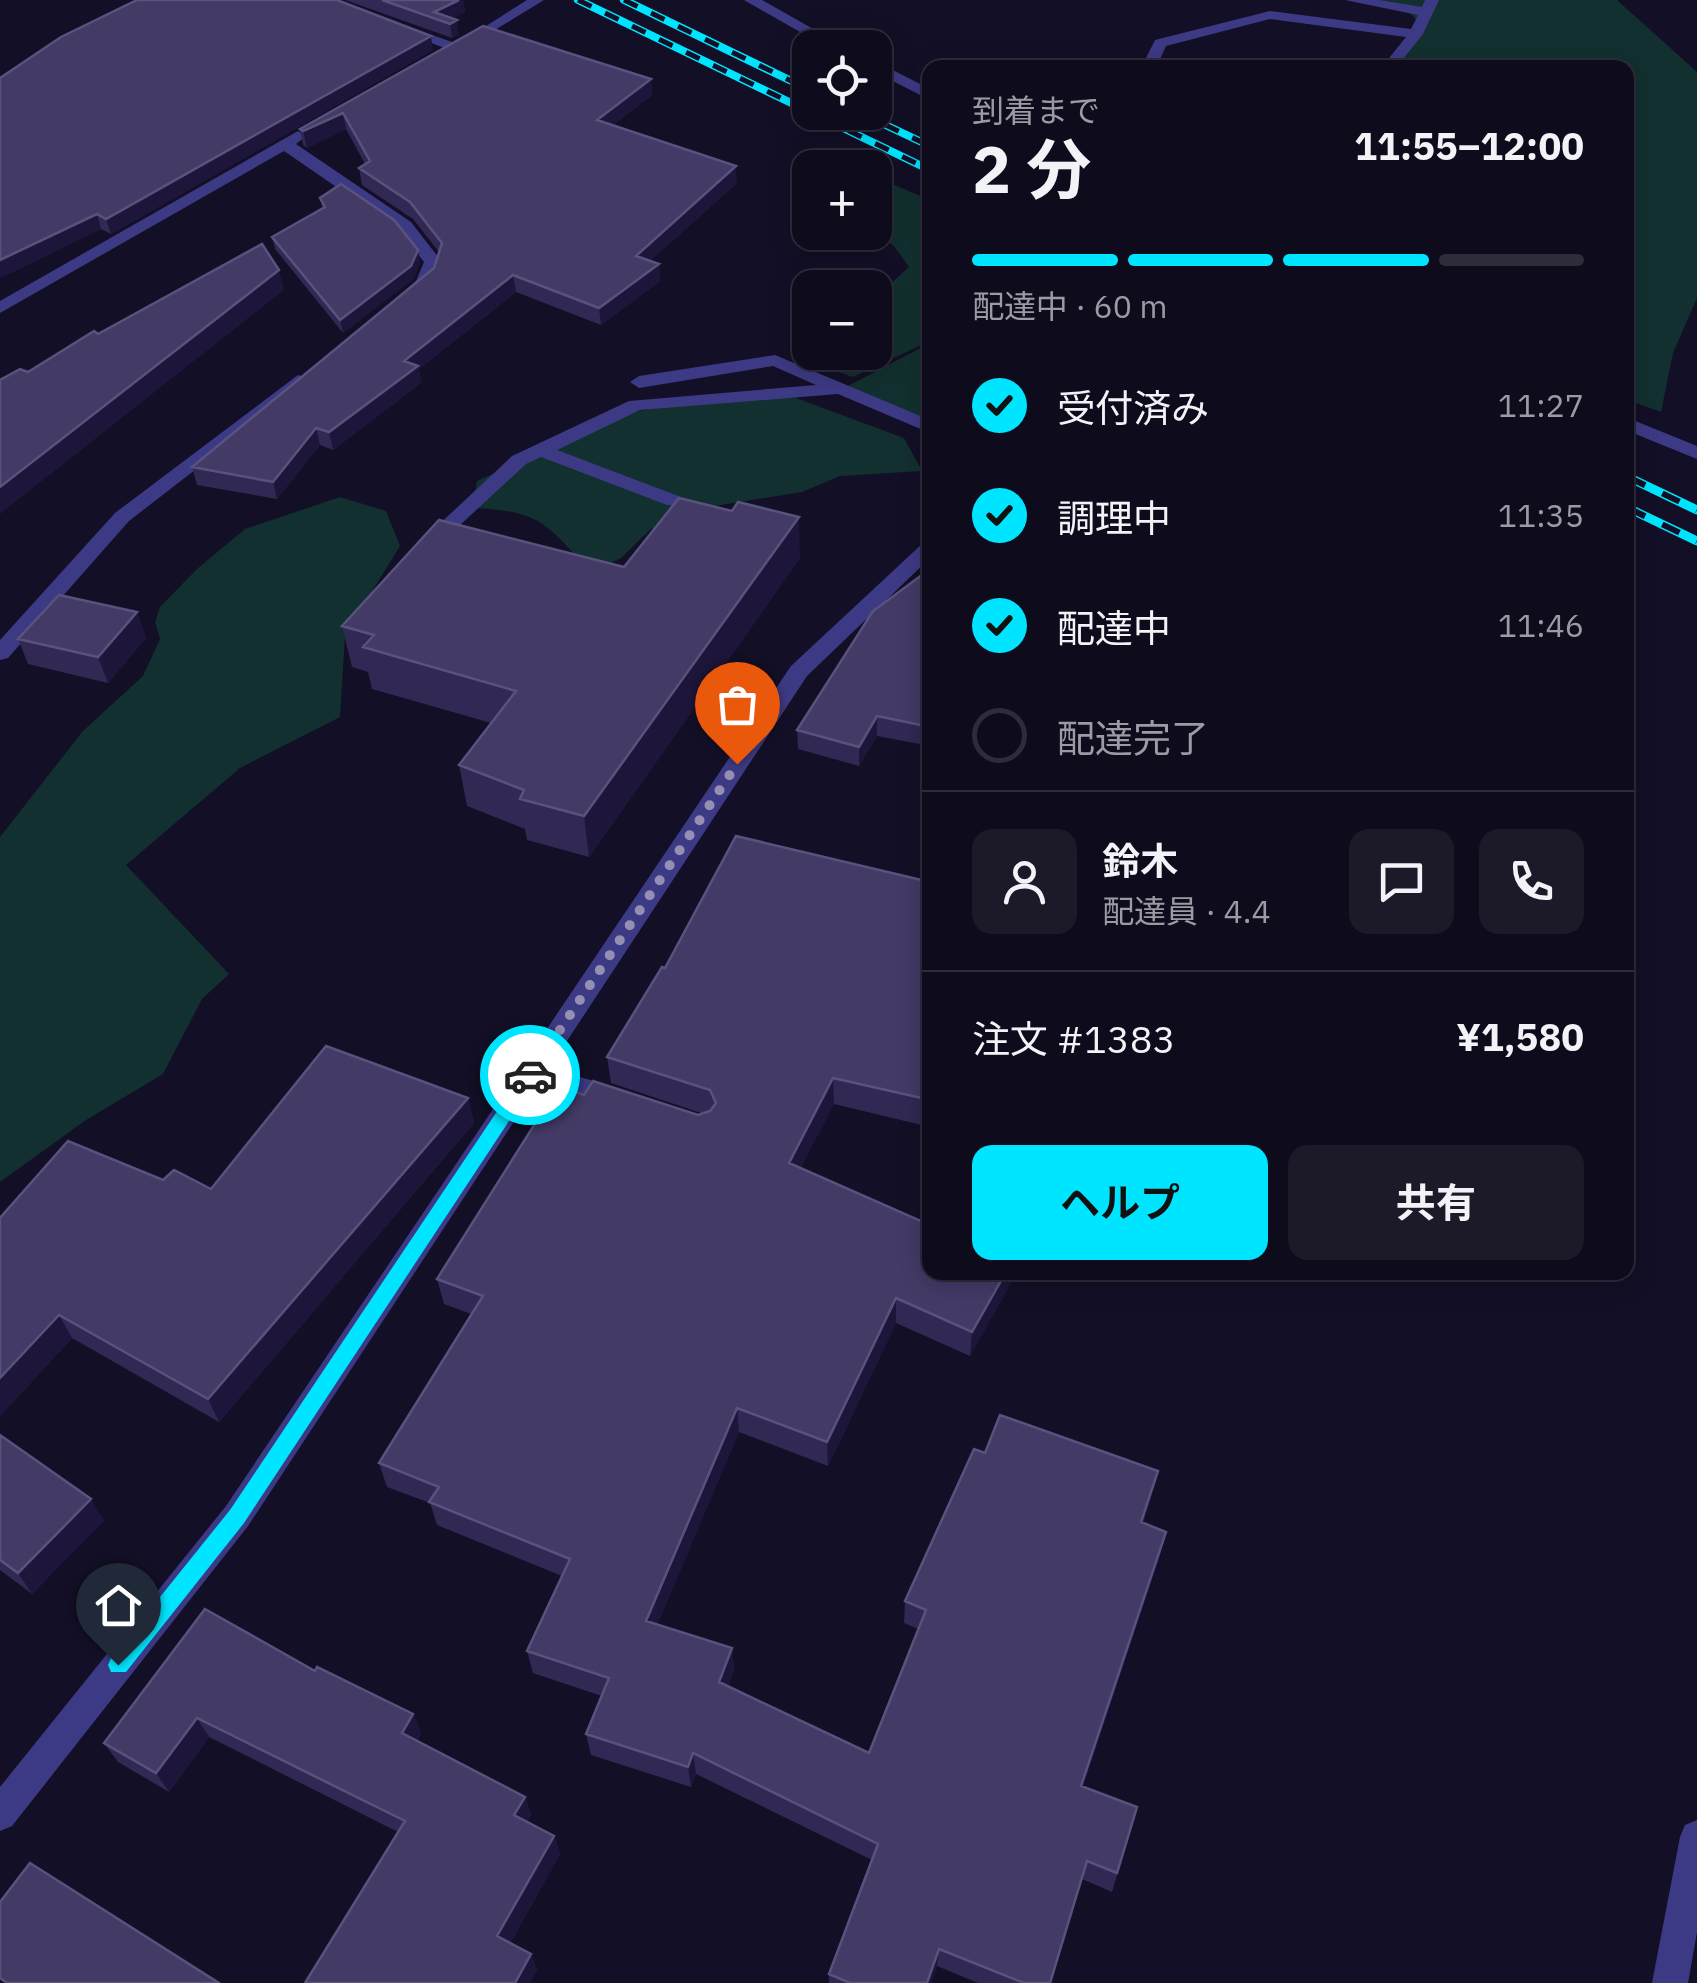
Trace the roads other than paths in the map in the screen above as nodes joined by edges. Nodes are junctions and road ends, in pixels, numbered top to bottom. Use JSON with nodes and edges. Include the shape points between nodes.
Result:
{"nodes":[{"id":1,"x":537,"y":0,"type":"edge"},
{"id":2,"x":751,"y":0,"type":"edge"},
{"id":3,"x":1352,"y":0,"type":"edge"},
{"id":4,"x":1429,"y":6,"type":"edge"},
{"id":5,"x":388,"y":24,"type":"edge"},
{"id":6,"x":807,"y":30,"type":"edge"},
{"id":7,"x":1416,"y":34,"type":"junction"},
{"id":8,"x":456,"y":48,"type":"junction"},
{"id":9,"x":440,"y":58,"type":"edge"},
{"id":10,"x":1152,"y":60,"type":"edge"},
{"id":11,"x":1395,"y":60,"type":"edge"},
{"id":12,"x":892,"y":75,"type":"edge"},
{"id":13,"x":922,"y":91,"type":"edge"},
{"id":14,"x":319,"y":125,"type":"edge"},
{"id":15,"x":285,"y":144,"type":"junction"},
{"id":16,"x":394,"y":307,"type":"edge"},
{"id":17,"x":0,"y":308,"type":"edge"},
{"id":18,"x":318,"y":366,"type":"edge"},
{"id":19,"x":638,"y":382,"type":"dead end"},
{"id":20,"x":844,"y":388,"type":"junction"},
{"id":21,"x":922,"y":423,"type":"edge"},
{"id":22,"x":1634,"y":427,"type":"edge"},
{"id":23,"x":540,"y":450,"type":"junction"},
{"id":24,"x":1697,"y":453,"type":"edge"},
{"id":25,"x":674,"y":501,"type":"edge"},
{"id":26,"x":425,"y":547,"type":"edge"},
{"id":27,"x":922,"y":554,"type":"edge"},
{"id":28,"x":0,"y":653,"type":"edge"},
{"id":29,"x":533,"y":1072,"type":"junction"},
{"id":30,"x":646,"y":1108,"type":"edge"},
{"id":31,"x":0,"y":1814,"type":"edge"},
{"id":32,"x":1697,"y":1837,"type":"edge"},
{"id":33,"x":1670,"y":1983,"type":"edge"}],
"edges":[{"from":1,"to":8,"type":"street"},
{"from":2,"to":6,"type":"street"},
{"from":3,"to":4,"type":"street"},
{"from":4,"to":7,"type":"street"},
{"from":5,"to":8,"type":"street"},
{"from":7,"to":10,"type":"street","via":[[1270,15],[1160,43]]},
{"from":7,"to":11,"type":"street"},
{"from":8,"to":9,"type":"street"},
{"from":12,"to":13,"type":"street"},
{"from":14,"to":15,"type":"street"},
{"from":15,"to":16,"type":"street","via":[[405,226],[433,262],[424,284]]},
{"from":15,"to":17,"type":"street"},
{"from":18,"to":28,"type":"street","via":[[122,517]]},
{"from":19,"to":20,"type":"street","via":[[775,360]]},
{"from":20,"to":21,"type":"street"},
{"from":20,"to":23,"type":"street","via":[[636,404]]},
{"from":22,"to":24,"type":"street"},
{"from":23,"to":25,"type":"street"},
{"from":23,"to":26,"type":"street","via":[[519,460]]},
{"from":27,"to":29,"type":"street","via":[[798,671]]},
{"from":29,"to":30,"type":"street"},
{"from":29,"to":31,"type":"street","via":[[237,1516]]},
{"from":32,"to":33,"type":"street"}]}
